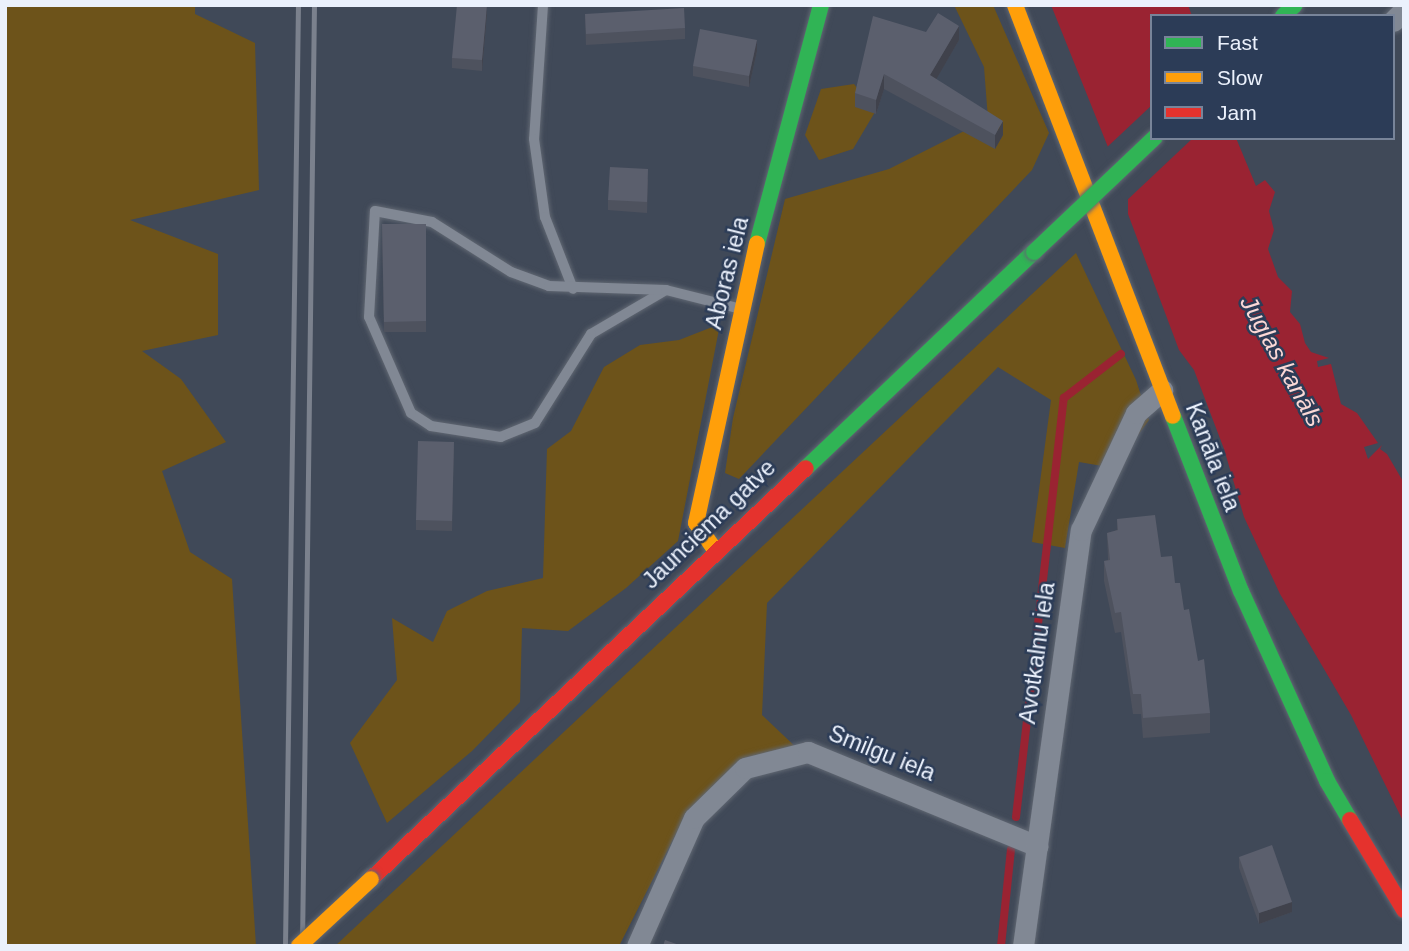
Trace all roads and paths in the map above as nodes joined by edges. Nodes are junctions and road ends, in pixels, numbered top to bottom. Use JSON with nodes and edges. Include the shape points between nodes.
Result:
{"nodes":[{"id":1,"x":543,"y":5,"type":"edge"},
{"id":2,"x":821,"y":5,"type":"edge"},
{"id":3,"x":1015,"y":5,"type":"edge"},
{"id":4,"x":1152,"y":140,"type":"edge"},
{"id":5,"x":573,"y":289,"type":"junction"},
{"id":6,"x":666,"y":289,"type":"junction"},
{"id":7,"x":740,"y":309,"type":"junction"},
{"id":8,"x":1162,"y":390,"type":"junction"},
{"id":9,"x":715,"y":550,"type":"junction"},
{"id":10,"x":1037,"y":846,"type":"junction"},
{"id":11,"x":1404,"y":910,"type":"edge"},
{"id":12,"x":299,"y":946,"type":"edge"},
{"id":13,"x":637,"y":946,"type":"edge"},
{"id":14,"x":1023,"y":946,"type":"edge"}],
"edges":[{"from":1,"to":5,"type":"lane","via":[[534,139],[545,217]]},
{"from":2,"to":7,"type":"street","name":"Aboras iela"},
{"from":3,"to":8,"type":"street","name":"Kanāla iela"},
{"from":4,"to":9,"type":"street","name":"Jaunciema gatve","bridge":true},
{"from":5,"to":6,"type":"lane"},
{"from":5,"to":6,"type":"lane","via":[[511,272],[432,222],[375,211],[369,317],[411,413],[431,426],[501,437],[535,423],[591,334]]},
{"from":6,"to":7,"type":"lane"},
{"from":7,"to":9,"type":"street","name":"Aboras iela","via":[[696,523]]},
{"from":8,"to":10,"type":"street","name":"Avotkalnu iela","via":[[1136,414],[1081,530]]},
{"from":8,"to":11,"type":"street","name":"Kanāla iela","via":[[1241,592],[1316,758],[1364,849]]},
{"from":9,"to":12,"type":"street","name":"Jaunciema gatve","bridge":true},
{"from":10,"to":13,"type":"street","name":"Smilgu iela","via":[[808,752],[745,768],[694,818]]},
{"from":10,"to":14,"type":"street","name":"Avotkalnu iela"}]}
